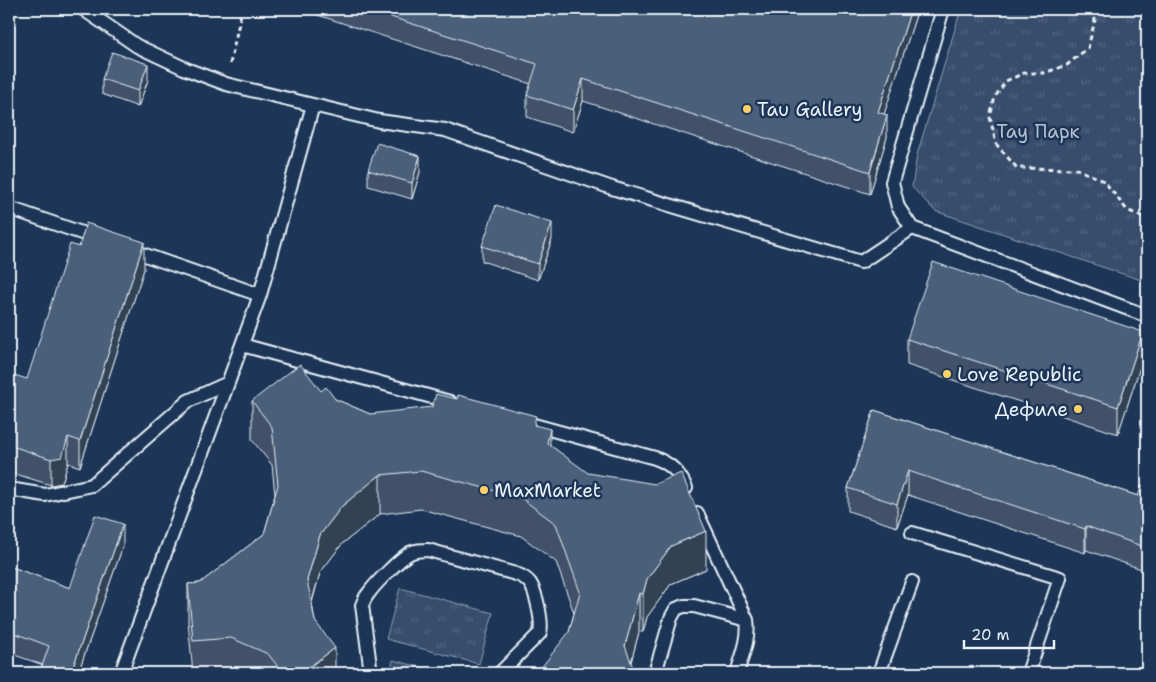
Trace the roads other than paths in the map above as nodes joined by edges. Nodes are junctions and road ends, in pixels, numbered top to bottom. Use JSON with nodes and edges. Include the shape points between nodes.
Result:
{"nodes":[{"id":1,"x":83,"y":9,"type":"edge"},
{"id":2,"x":942,"y":9,"type":"edge"},
{"id":3,"x":313,"y":105,"type":"junction"},
{"id":4,"x":9,"y":208,"type":"edge"},
{"id":5,"x":912,"y":228,"type":"junction"},
{"id":6,"x":260,"y":295,"type":"junction"},
{"id":7,"x":1147,"y":316,"type":"edge"},
{"id":8,"x":242,"y":345,"type":"junction"},
{"id":9,"x":228,"y":383,"type":"junction"},
{"id":10,"x":463,"y":405,"type":"edge"},
{"id":11,"x":520,"y":421,"type":"edge"},
{"id":12,"x":9,"y":489,"type":"edge"},
{"id":13,"x":912,"y":533,"type":"dead end"},
{"id":14,"x":912,"y":582,"type":"dead end"},
{"id":15,"x":747,"y":620,"type":"junction"},
{"id":16,"x":121,"y":673,"type":"edge"},
{"id":17,"x":371,"y":673,"type":"edge"},
{"id":18,"x":500,"y":673,"type":"edge"},
{"id":19,"x":655,"y":673,"type":"edge"},
{"id":20,"x":737,"y":673,"type":"edge"},
{"id":21,"x":879,"y":673,"type":"edge"},
{"id":22,"x":1028,"y":673,"type":"edge"}],
"edges":[{"from":1,"to":3,"type":"lane","via":[[137,46],[186,69],[226,84]]},
{"from":2,"to":5,"type":"lane","via":[[892,182],[898,207]]},
{"from":3,"to":5,"type":"lane","via":[[380,121],[445,130],[612,188],[860,262]]},
{"from":3,"to":6,"type":"lane"},
{"from":4,"to":6,"type":"lane"},
{"from":5,"to":7,"type":"lane"},
{"from":6,"to":8,"type":"lane"},
{"from":8,"to":9,"type":"lane"},
{"from":8,"to":10,"type":"lane"},
{"from":9,"to":12,"type":"lane","via":[[188,401],[92,485],[45,495]]},
{"from":9,"to":16,"type":"lane"},
{"from":11,"to":15,"type":"lane","via":[[666,463],[684,483]]},
{"from":13,"to":22,"type":"lane","via":[[1060,578]]},
{"from":14,"to":21,"type":"lane"},
{"from":15,"to":19,"type":"lane","via":[[694,606],[676,609]]},
{"from":15,"to":20,"type":"lane","via":[[748,630]]},
{"from":17,"to":18,"type":"lane","via":[[362,605],[366,596],[401,559],[410,553],[428,550],[516,574],[530,583],[541,620],[540,632]]}]}
